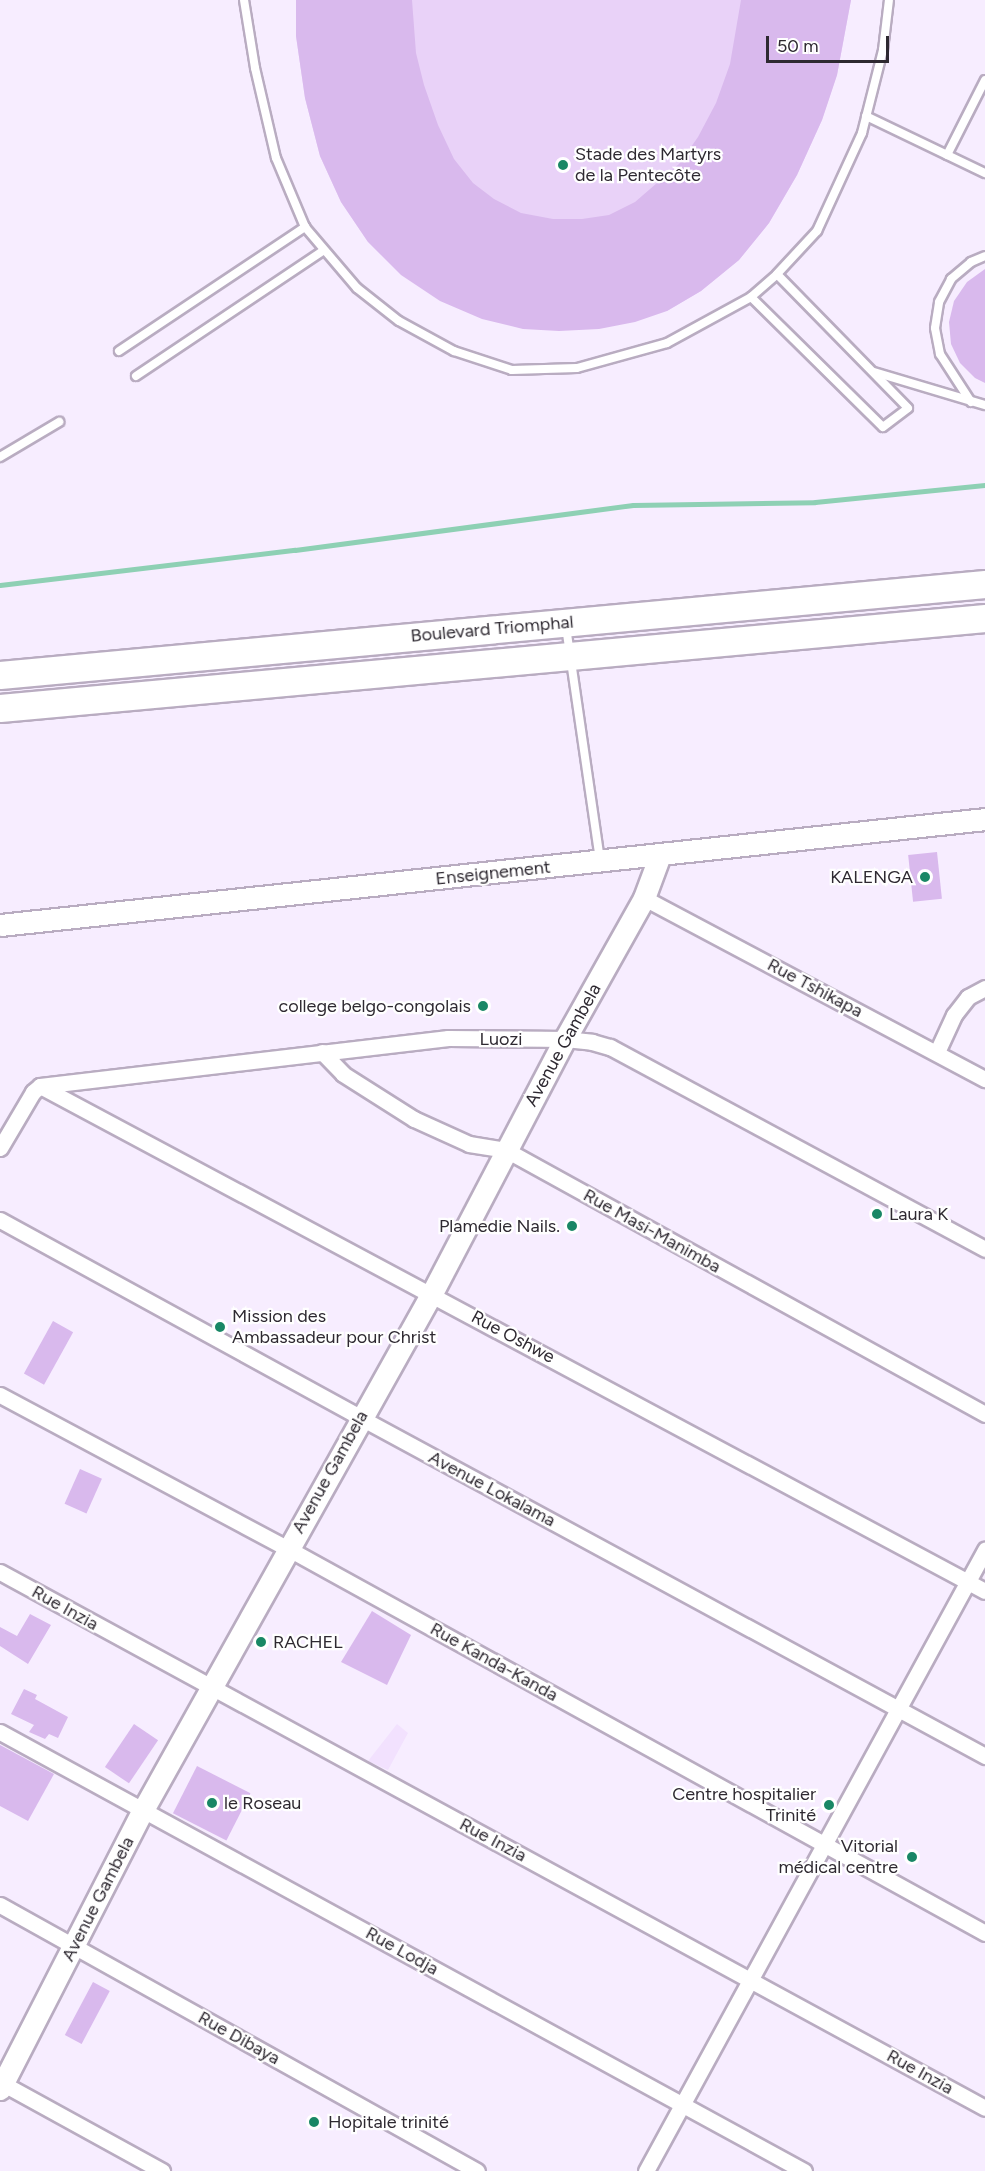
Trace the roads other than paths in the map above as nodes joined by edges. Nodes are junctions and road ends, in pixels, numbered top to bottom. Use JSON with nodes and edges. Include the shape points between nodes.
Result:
{"nodes":[{"id":1,"x":244,"y":0,"type":"edge"},
{"id":2,"x":889,"y":0,"type":"edge"},
{"id":3,"x":985,"y":80,"type":"edge"},
{"id":4,"x":866,"y":116,"type":"junction"},
{"id":5,"x":947,"y":155,"type":"junction"},
{"id":6,"x":985,"y":173,"type":"edge"},
{"id":7,"x":306,"y":227,"type":"junction"},
{"id":8,"x":324,"y":250,"type":"junction"},
{"id":9,"x":985,"y":256,"type":"edge"},
{"id":10,"x":777,"y":274,"type":"junction"},
{"id":11,"x":751,"y":297,"type":"junction"},
{"id":12,"x":119,"y":351,"type":"dead end"},
{"id":13,"x":873,"y":372,"type":"junction"},
{"id":14,"x":136,"y":376,"type":"dead end"},
{"id":15,"x":971,"y":402,"type":"junction"},
{"id":16,"x":985,"y":405,"type":"edge"},
{"id":17,"x":59,"y":422,"type":"dead end"},
{"id":18,"x":0,"y":457,"type":"edge"},
{"id":19,"x":985,"y":584,"type":"edge"},
{"id":20,"x":985,"y":618,"type":"edge"},
{"id":21,"x":566,"y":622,"type":"junction"},
{"id":22,"x":570,"y":656,"type":"junction"},
{"id":23,"x":0,"y":675,"type":"edge"},
{"id":24,"x":0,"y":708,"type":"edge"},
{"id":25,"x":985,"y":819,"type":"edge"},
{"id":26,"x":660,"y":855,"type":"junction"},
{"id":27,"x":600,"y":862,"type":"junction"},
{"id":28,"x":644,"y":898,"type":"junction"},
{"id":29,"x":0,"y":925,"type":"edge"},
{"id":30,"x":985,"y":988,"type":"edge"},
{"id":31,"x":565,"y":1039,"type":"junction"},
{"id":32,"x":322,"y":1052,"type":"junction"},
{"id":33,"x":937,"y":1052,"type":"junction"},
{"id":34,"x":985,"y":1079,"type":"edge"},
{"id":35,"x":40,"y":1086,"type":"junction"},
{"id":36,"x":0,"y":1148,"type":"edge"},
{"id":37,"x":506,"y":1150,"type":"junction"},
{"id":38,"x":0,"y":1220,"type":"edge"},
{"id":39,"x":985,"y":1249,"type":"edge"},
{"id":40,"x":432,"y":1293,"type":"junction"},
{"id":41,"x":0,"y":1395,"type":"edge"},
{"id":42,"x":985,"y":1414,"type":"edge"},
{"id":43,"x":360,"y":1418,"type":"junction"},
{"id":44,"x":287,"y":1548,"type":"junction"},
{"id":45,"x":985,"y":1550,"type":"edge"},
{"id":46,"x":0,"y":1572,"type":"edge"},
{"id":47,"x":968,"y":1582,"type":"junction"},
{"id":48,"x":985,"y":1592,"type":"edge"},
{"id":49,"x":212,"y":1689,"type":"junction"},
{"id":50,"x":900,"y":1710,"type":"junction"},
{"id":51,"x":0,"y":1732,"type":"edge"},
{"id":52,"x":985,"y":1756,"type":"edge"},
{"id":53,"x":144,"y":1810,"type":"junction"},
{"id":54,"x":823,"y":1843,"type":"junction"},
{"id":55,"x":0,"y":1905,"type":"edge"},
{"id":56,"x":985,"y":1933,"type":"edge"},
{"id":57,"x":75,"y":1946,"type":"junction"},
{"id":58,"x":751,"y":1979,"type":"junction"},
{"id":59,"x":1,"y":2085,"type":"edge"},
{"id":60,"x":682,"y":2105,"type":"junction"},
{"id":61,"x":985,"y":2108,"type":"edge"},
{"id":62,"x":162,"y":2171,"type":"edge"},
{"id":63,"x":477,"y":2171,"type":"edge"},
{"id":64,"x":646,"y":2171,"type":"edge"},
{"id":65,"x":804,"y":2171,"type":"edge"}],
"edges":[{"from":1,"to":7,"type":"lane","via":[[276,158]]},
{"from":2,"to":4,"type":"lane","via":[[883,50]]},
{"from":3,"to":5,"type":"lane"},
{"from":4,"to":5,"type":"lane"},
{"from":4,"to":10,"type":"lane","via":[[817,231]]},
{"from":5,"to":6,"type":"lane"},
{"from":7,"to":8,"type":"lane"},
{"from":7,"to":12,"type":"lane"},
{"from":8,"to":11,"type":"lane","via":[[357,288],[399,321],[454,351],[512,370],[577,368],[667,343]]},
{"from":8,"to":14,"type":"lane"},
{"from":9,"to":15,"type":"lane","via":[[951,279],[939,302],[935,328],[940,354]]},
{"from":10,"to":11,"type":"lane"},
{"from":10,"to":13,"type":"lane"},
{"from":11,"to":13,"type":"lane","via":[[883,427],[908,408]]},
{"from":13,"to":15,"type":"lane"},
{"from":15,"to":16,"type":"lane"},
{"from":17,"to":18,"type":"lane"},
{"from":19,"to":21,"type":"highway","name":"Boulevard Triomphal"},
{"from":20,"to":22,"type":"highway","name":"Boulevard Triomphal"},
{"from":21,"to":22,"type":"lane"},
{"from":21,"to":23,"type":"highway","name":"Boulevard Triomphal"},
{"from":22,"to":24,"type":"highway","name":"Boulevard Triomphal"},
{"from":22,"to":27,"type":"lane"},
{"from":25,"to":26,"type":"street","name":"Enseignement"},
{"from":26,"to":27,"type":"street","name":"Enseignement"},
{"from":26,"to":28,"type":"street","name":"Avenue Gambela"},
{"from":27,"to":29,"type":"street","name":"Enseignement"},
{"from":28,"to":31,"type":"street","name":"Avenue Gambela"},
{"from":28,"to":33,"type":"street","name":"Rue Tshikapa"},
{"from":30,"to":33,"type":"street","via":[[968,997],[954,1015]]},
{"from":31,"to":32,"type":"street","name":"Luozi","via":[[448,1038]]},
{"from":31,"to":37,"type":"street","name":"Avenue Gambela"},
{"from":31,"to":39,"type":"street","name":"Luozi","via":[[610,1047]]},
{"from":32,"to":35,"type":"street","name":"Luozi"},
{"from":32,"to":37,"type":"street","name":"Rue Masi-Manimba","via":[[352,1081],[414,1119],[469,1144]]},
{"from":33,"to":34,"type":"street","name":"Rue Tshikapa"},
{"from":35,"to":36,"type":"street"},
{"from":35,"to":40,"type":"street","name":"Rue Oshwe"},
{"from":37,"to":40,"type":"street","name":"Avenue Gambela"},
{"from":37,"to":42,"type":"street","name":"Rue Masi-Manimba"},
{"from":38,"to":43,"type":"street","name":"Avenue Lokalama"},
{"from":40,"to":43,"type":"street","name":"Avenue Gambela"},
{"from":40,"to":47,"type":"street","name":"Rue Oshwe"},
{"from":41,"to":44,"type":"street","name":"Rue Kanda-Kanda"},
{"from":43,"to":44,"type":"street","name":"Avenue Gambela"},
{"from":43,"to":50,"type":"street","name":"Avenue Lokalama"},
{"from":44,"to":49,"type":"street","name":"Avenue Gambela"},
{"from":44,"to":54,"type":"street","name":"Rue Kanda-Kanda"},
{"from":45,"to":47,"type":"street"},
{"from":46,"to":49,"type":"street","name":"Rue Inzia"},
{"from":47,"to":48,"type":"street","name":"Rue Oshwe"},
{"from":47,"to":50,"type":"street"},
{"from":49,"to":53,"type":"street","name":"Avenue Gambela"},
{"from":49,"to":58,"type":"street","name":"Rue Inzia"},
{"from":50,"to":52,"type":"street","name":"Avenue Lokalama"},
{"from":50,"to":54,"type":"street"},
{"from":51,"to":53,"type":"street","name":"Rue Lodja"},
{"from":53,"to":57,"type":"street","name":"Avenue Gambela"},
{"from":53,"to":60,"type":"street","name":"Rue Lodja"},
{"from":54,"to":56,"type":"street","name":"Rue Kanda-Kanda"},
{"from":54,"to":58,"type":"street"},
{"from":55,"to":57,"type":"street","name":"Rue Dibaya"},
{"from":57,"to":59,"type":"street","name":"Avenue Gambela"},
{"from":57,"to":63,"type":"street","name":"Rue Dibaya"},
{"from":58,"to":60,"type":"street"},
{"from":58,"to":61,"type":"street","name":"Rue Inzia"},
{"from":59,"to":62,"type":"street"},
{"from":60,"to":64,"type":"street"},
{"from":60,"to":65,"type":"street","name":"Rue Lodja"}]}
